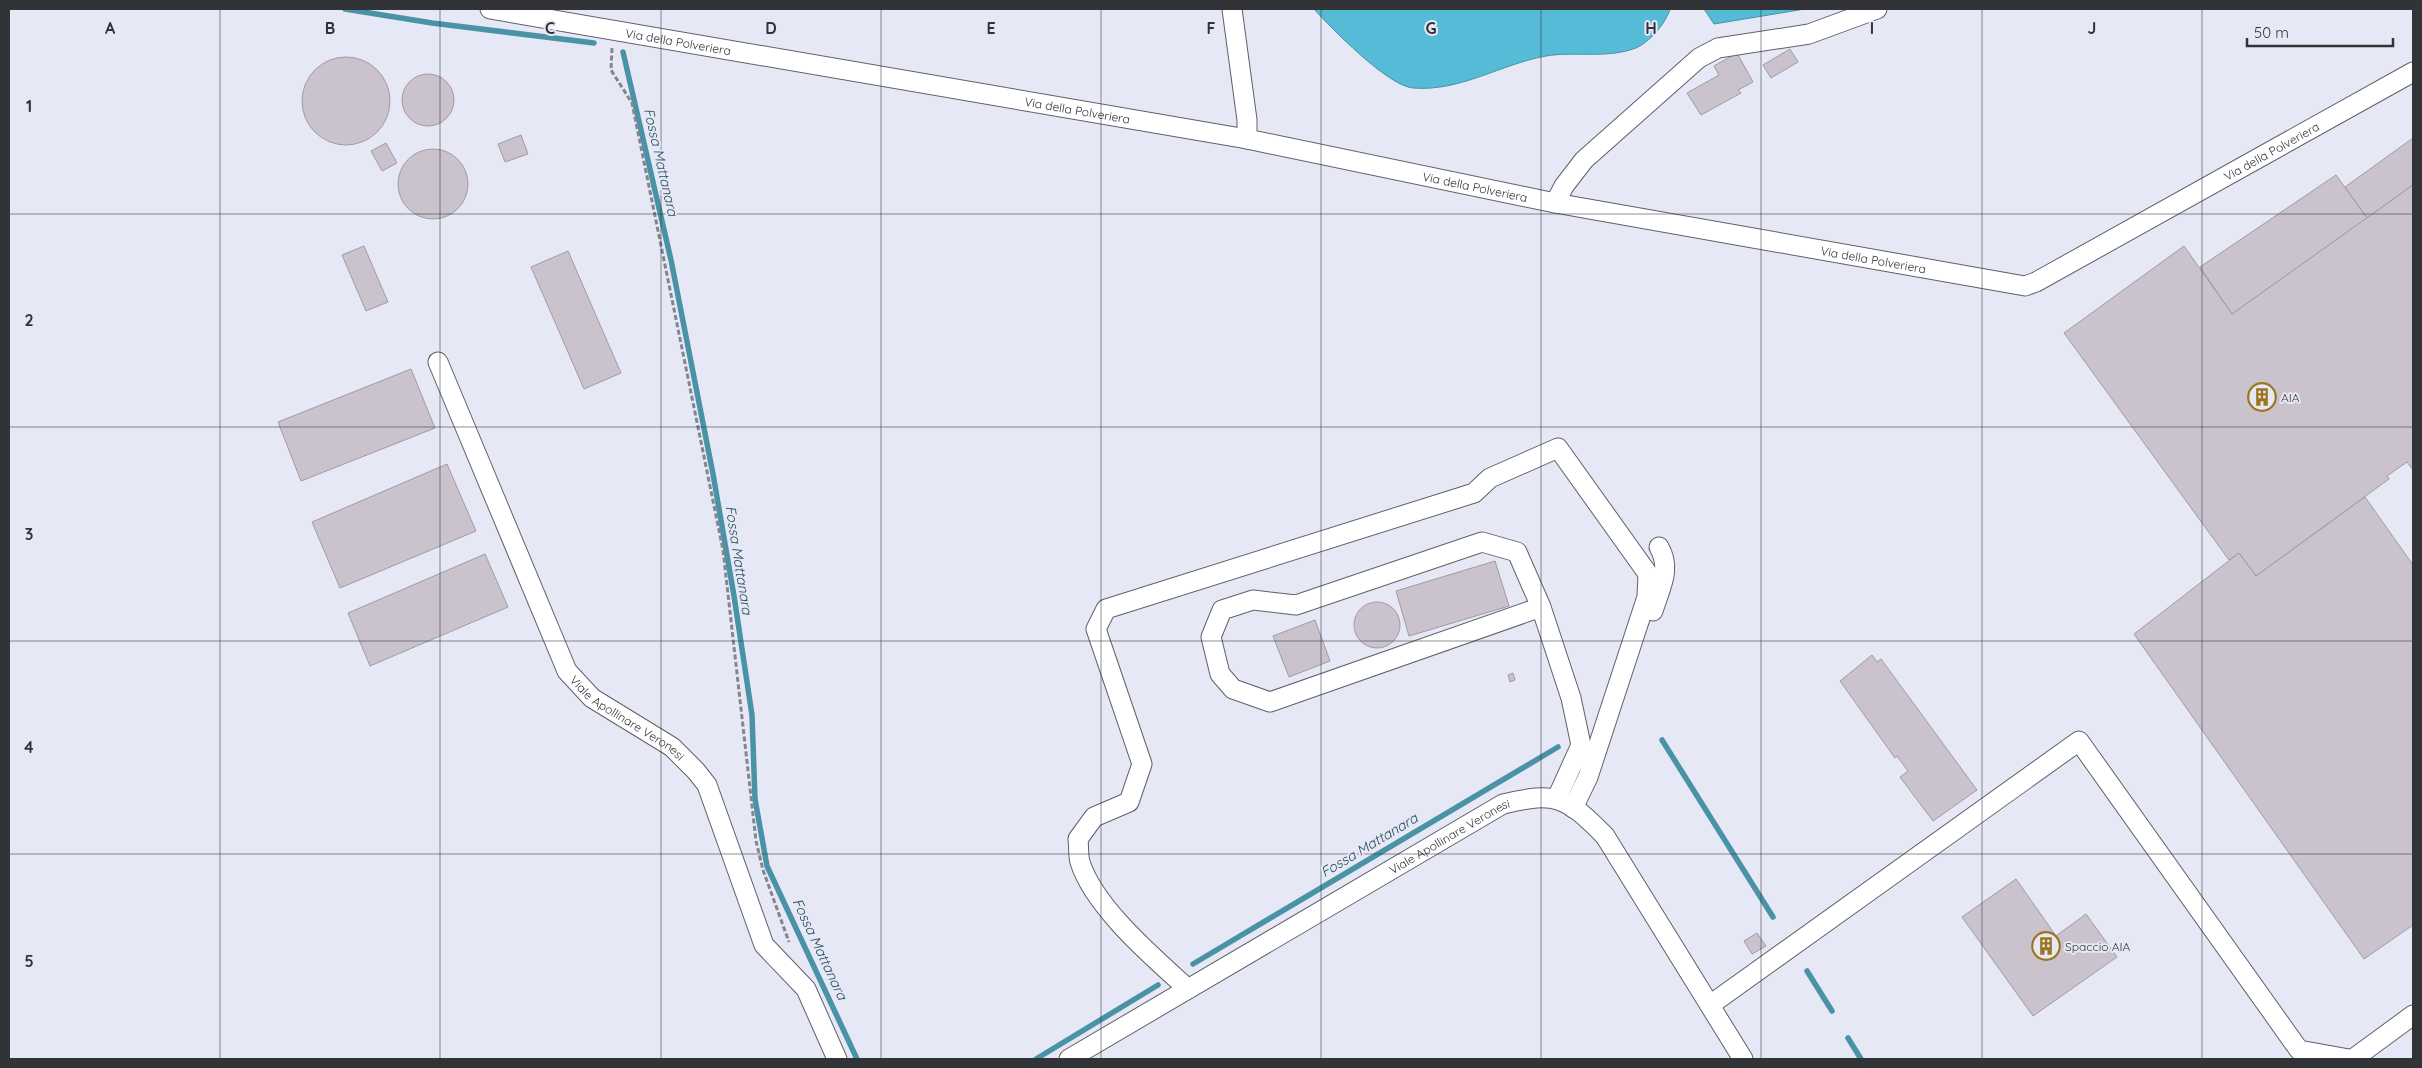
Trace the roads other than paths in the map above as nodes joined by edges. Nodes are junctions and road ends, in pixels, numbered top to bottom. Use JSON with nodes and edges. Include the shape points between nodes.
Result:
{"nodes":[{"id":1,"x":490,"y":9,"type":"edge"},
{"id":2,"x":1232,"y":9,"type":"edge"},
{"id":3,"x":1877,"y":9,"type":"edge"},
{"id":4,"x":2413,"y":72,"type":"edge"},
{"id":5,"x":1247,"y":139,"type":"junction"},
{"id":6,"x":1556,"y":203,"type":"junction"},
{"id":7,"x":438,"y":362,"type":"dead end"},
{"id":8,"x":1659,"y":547,"type":"dead end"},
{"id":9,"x":1541,"y":608,"type":"junction"},
{"id":10,"x":1588,"y":777,"type":"junction"},
{"id":11,"x":1565,"y":803,"type":"junction"},
{"id":12,"x":1188,"y":989,"type":"junction"},
{"id":13,"x":1710,"y":1005,"type":"junction"},
{"id":14,"x":2413,"y":1015,"type":"edge"},
{"id":15,"x":2292,"y":1055,"type":"edge"},
{"id":16,"x":837,"y":1059,"type":"edge"},
{"id":17,"x":1069,"y":1059,"type":"edge"},
{"id":18,"x":1743,"y":1059,"type":"edge"},
{"id":19,"x":2351,"y":1059,"type":"edge"}],
"edges":[{"from":1,"to":5,"type":"street","name":"Via della Polveriera"},
{"from":2,"to":5,"type":"street"},
{"from":3,"to":6,"type":"street","via":[[1809,34],[1718,48],[1699,58],[1584,160],[1564,186]]},
{"from":4,"to":6,"type":"street","name":"Via della Polveriera","via":[[2025,286]]},
{"from":5,"to":6,"type":"street","name":"Via della Polveriera"},
{"from":7,"to":16,"type":"street","name":"Viale Apollinare Veronesi","via":[[567,671],[592,698],[672,747],[707,785],[764,945],[806,989]]},
{"from":8,"to":10,"type":"street","via":[[1666,558],[1666,570],[1607,759]]},
{"from":9,"to":9,"type":"street","via":[[1516,552],[1482,542],[1296,606],[1254,600],[1222,610],[1211,637],[1220,674],[1233,689],[1270,702]]},
{"from":9,"to":11,"type":"street","via":[[1570,698],[1581,745]]},
{"from":10,"to":11,"type":"street"},
{"from":10,"to":12,"type":"street","via":[[1647,597],[1648,574],[1558,448],[1490,478],[1474,493],[1106,609],[1096,629],[1142,764],[1129,802],[1094,817],[1078,839],[1080,861],[1096,893],[1130,936]]},
{"from":11,"to":12,"type":"street","name":"Viale Apollinare Veronesi","via":[[1534,796],[1503,804]]},
{"from":11,"to":13,"type":"street","via":[[1583,814],[1605,836]]},
{"from":12,"to":17,"type":"street","name":"Viale Apollinare Veronesi"},
{"from":13,"to":15,"type":"street","via":[[2079,741]]},
{"from":13,"to":18,"type":"street"},
{"from":14,"to":19,"type":"street"},
{"from":15,"to":19,"type":"street"}]}
